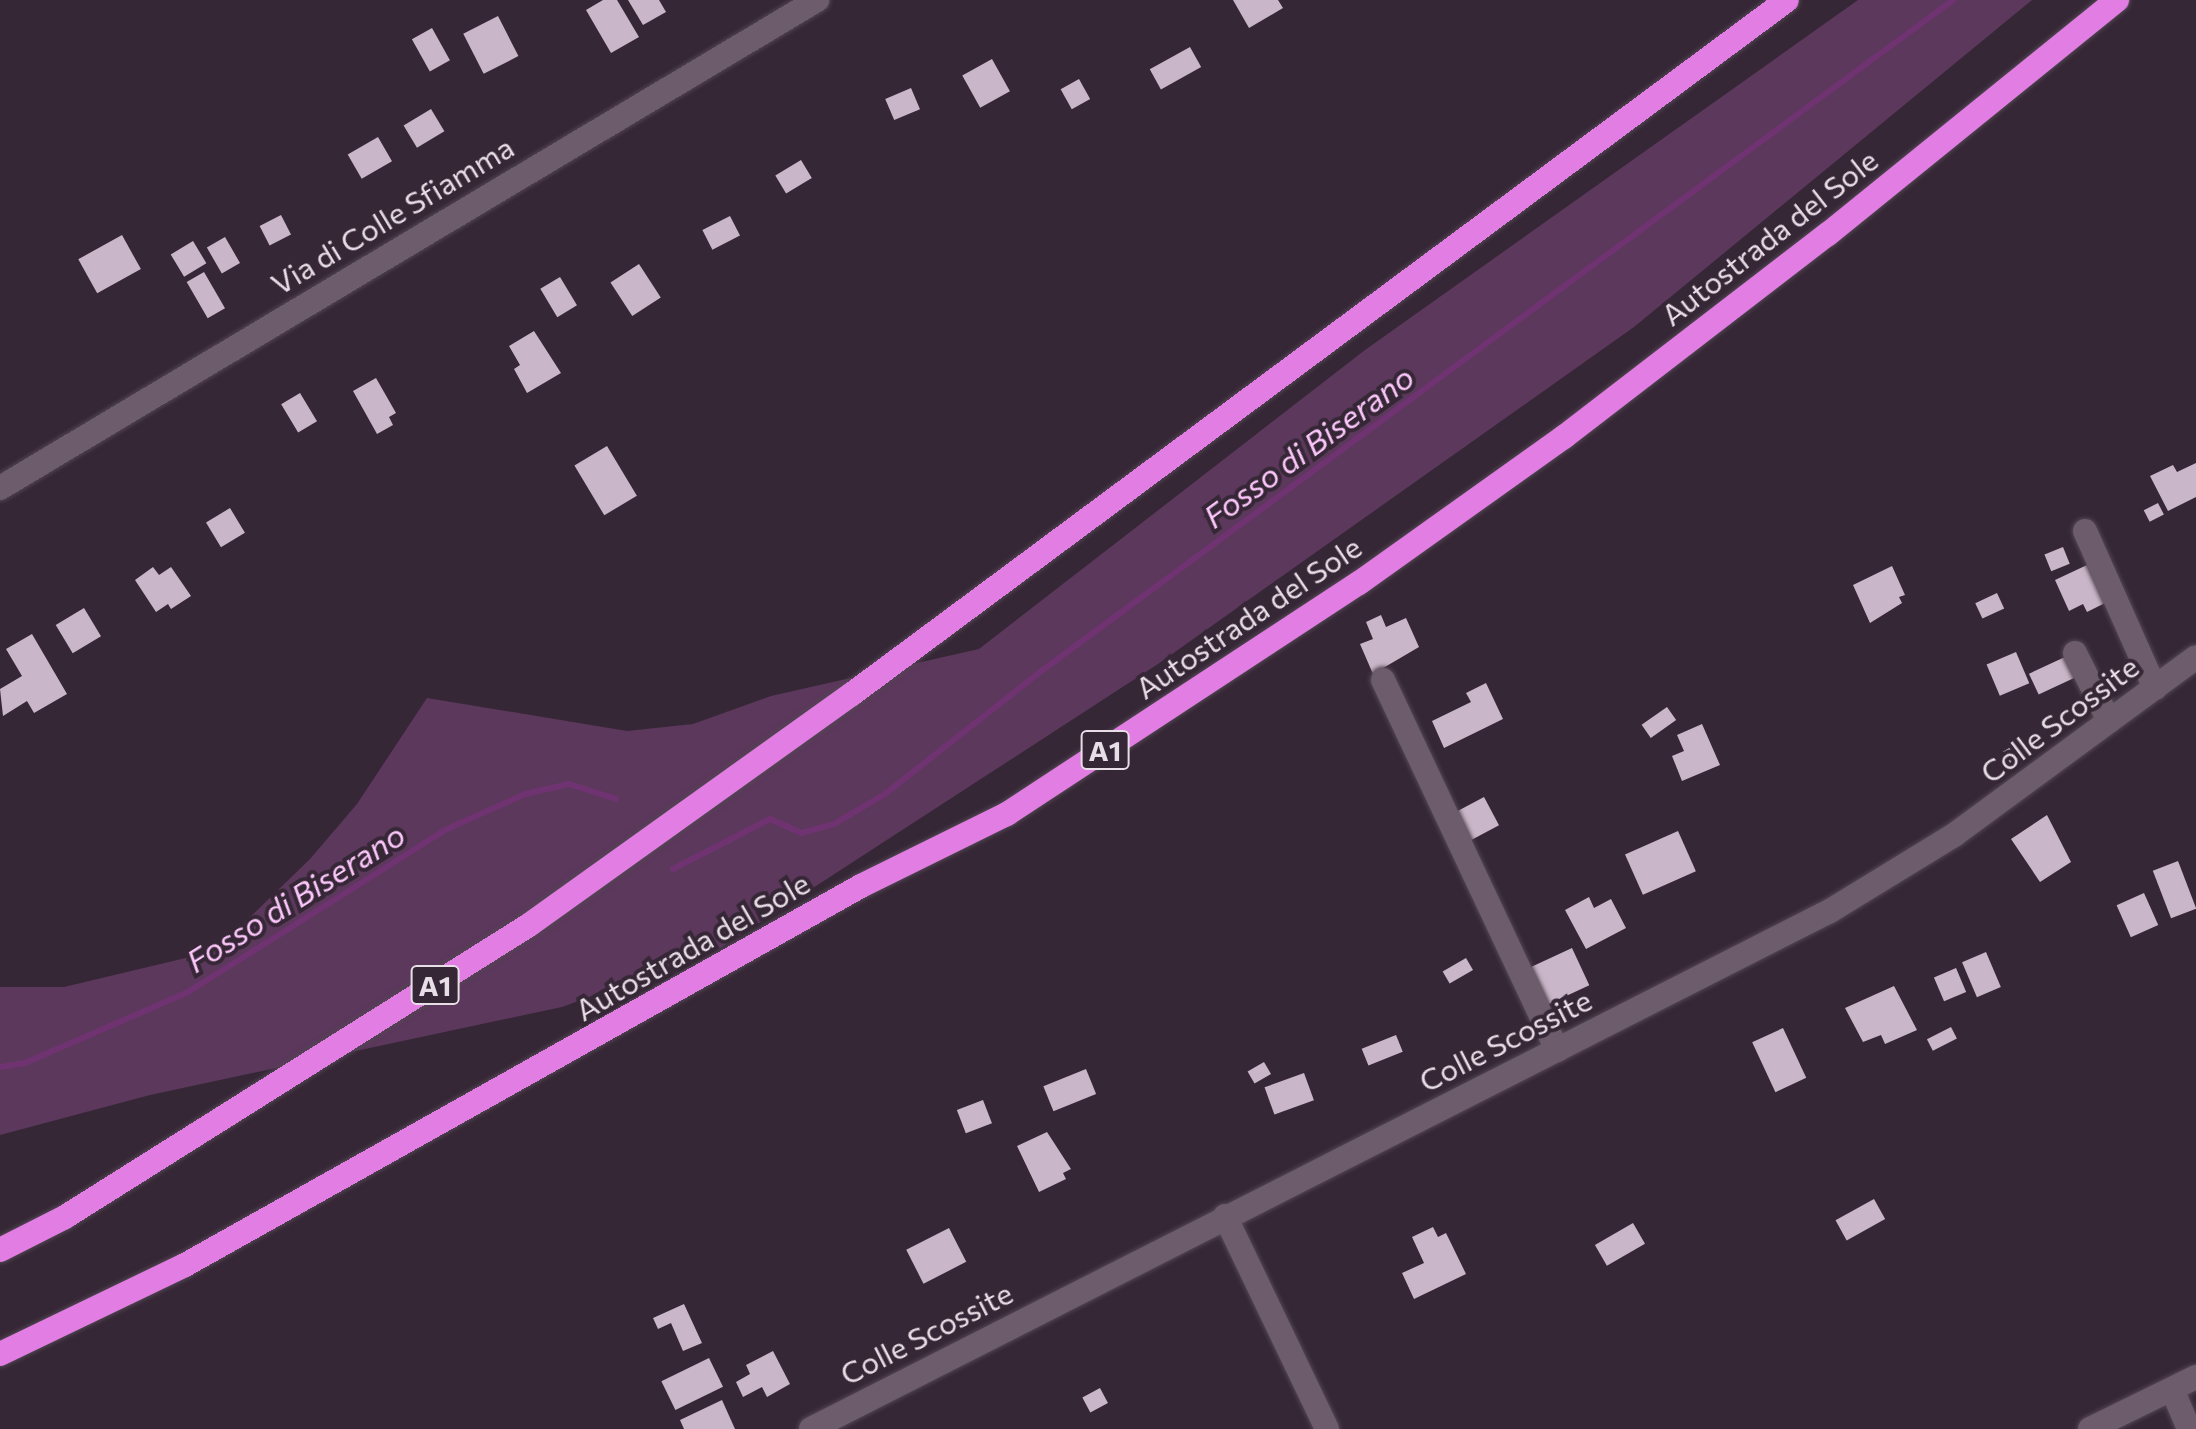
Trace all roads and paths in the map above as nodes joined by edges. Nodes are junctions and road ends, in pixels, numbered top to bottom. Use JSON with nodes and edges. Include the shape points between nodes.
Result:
{"nodes":[{"id":1,"x":817,"y":0,"type":"edge"},
{"id":2,"x":1787,"y":0,"type":"edge"},
{"id":3,"x":2117,"y":0,"type":"edge"},
{"id":4,"x":0,"y":488,"type":"edge"},
{"id":5,"x":2085,"y":531,"type":"dead end"},
{"id":6,"x":2075,"y":653,"type":"dead end"},
{"id":7,"x":2196,"y":657,"type":"edge"},
{"id":8,"x":1383,"y":680,"type":"dead end"},
{"id":9,"x":2155,"y":688,"type":"junction"},
{"id":10,"x":2109,"y":721,"type":"junction"},
{"id":11,"x":1557,"y":1050,"type":"junction"},
{"id":12,"x":1225,"y":1216,"type":"junction"},
{"id":13,"x":0,"y":1250,"type":"edge"},
{"id":14,"x":0,"y":1354,"type":"edge"},
{"id":15,"x":2196,"y":1377,"type":"edge"},
{"id":16,"x":2172,"y":1389,"type":"junction"},
{"id":17,"x":811,"y":1429,"type":"edge"},
{"id":18,"x":1327,"y":1429,"type":"edge"},
{"id":19,"x":2090,"y":1429,"type":"edge"},
{"id":20,"x":2189,"y":1429,"type":"edge"}],
"edges":[{"from":1,"to":4,"type":"street","name":"Via di Colle Sfiamma"},
{"from":2,"to":13,"type":"highway","number":"A1","via":[[852,694],[529,925],[65,1217]]},
{"from":3,"to":14,"type":"highway","name":"Autostrada del Sole","number":"A1","via":[[1828,234],[1564,437],[1359,583],[1007,814],[861,886],[185,1265]]},
{"from":5,"to":9,"type":"street"},
{"from":6,"to":10,"type":"street"},
{"from":7,"to":9,"type":"street","name":"Colle Scossite"},
{"from":8,"to":11,"type":"street"},
{"from":9,"to":10,"type":"street","name":"Colle Scossite"},
{"from":10,"to":11,"type":"street","name":"Colle Scossite","via":[[1883,881]]},
{"from":11,"to":12,"type":"street","name":"Colle Scossite"},
{"from":12,"to":17,"type":"street","name":"Colle Scossite"},
{"from":12,"to":18,"type":"street"},
{"from":15,"to":16,"type":"street"},
{"from":16,"to":19,"type":"street"},
{"from":16,"to":20,"type":"street"}]}
